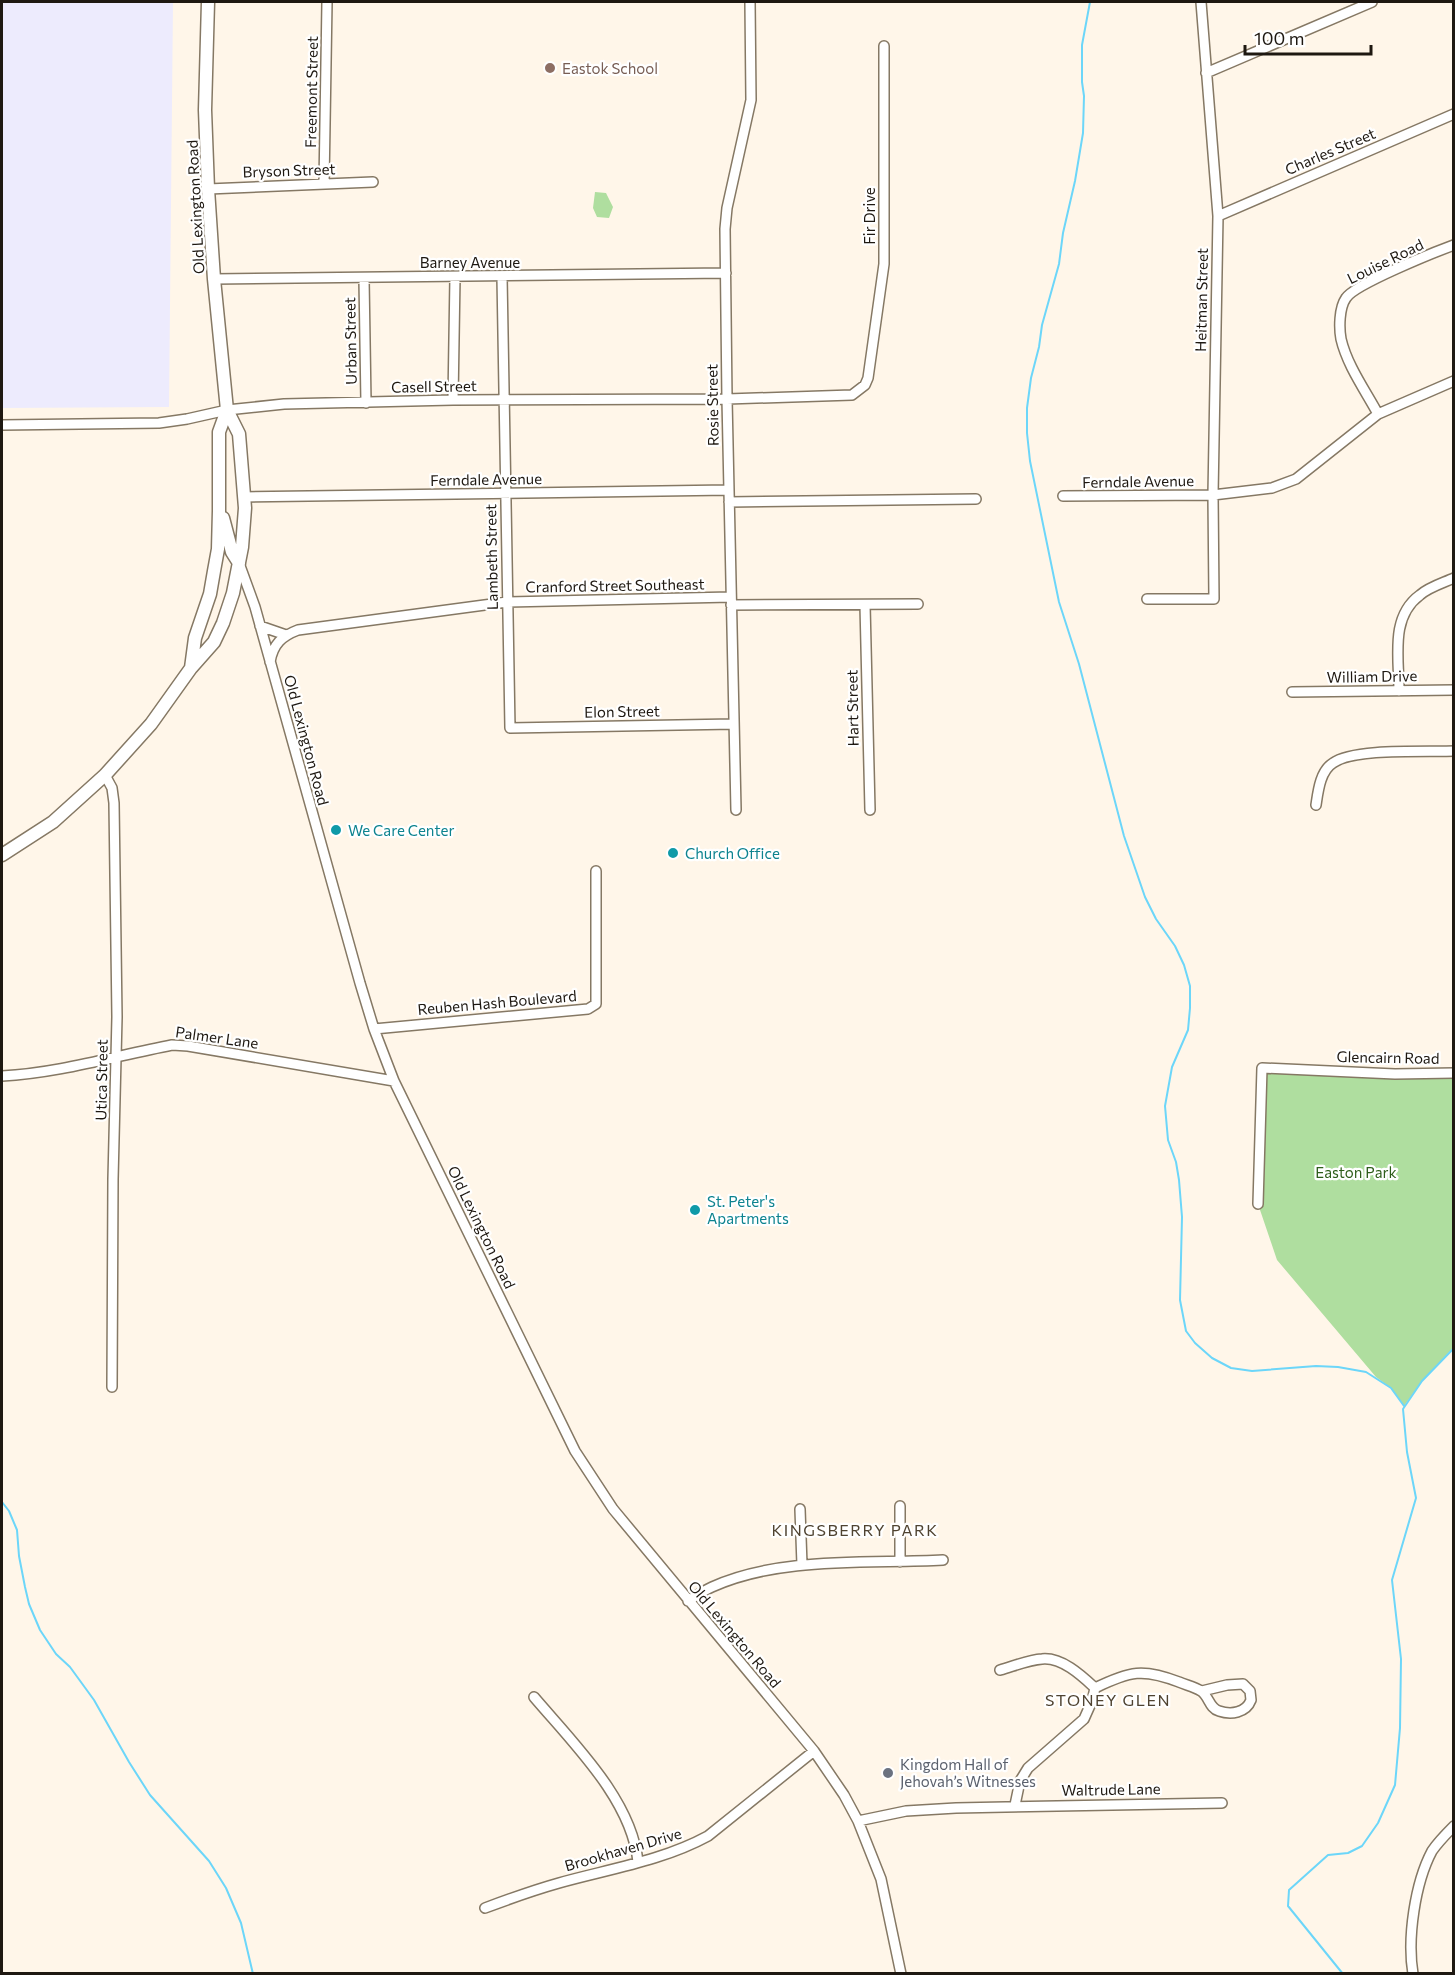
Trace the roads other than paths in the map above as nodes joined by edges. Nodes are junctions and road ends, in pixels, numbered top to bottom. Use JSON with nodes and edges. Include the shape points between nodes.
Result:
{"nodes":[{"id":1,"x":208,"y":2,"type":"edge"},
{"id":2,"x":327,"y":2,"type":"edge"},
{"id":3,"x":750,"y":2,"type":"edge"},
{"id":4,"x":1201,"y":2,"type":"edge"},
{"id":5,"x":1372,"y":2,"type":"edge"},
{"id":6,"x":884,"y":46,"type":"dead end"},
{"id":7,"x":1206,"y":73,"type":"junction"},
{"id":8,"x":1454,"y":114,"type":"edge"},
{"id":9,"x":373,"y":182,"type":"dead end"},
{"id":10,"x":324,"y":184,"type":"junction"},
{"id":11,"x":207,"y":189,"type":"junction"},
{"id":12,"x":1218,"y":216,"type":"junction"},
{"id":13,"x":1454,"y":244,"type":"edge"},
{"id":14,"x":726,"y":273,"type":"junction"},
{"id":15,"x":455,"y":277,"type":"junction"},
{"id":16,"x":502,"y":277,"type":"junction"},
{"id":17,"x":214,"y":279,"type":"junction"},
{"id":18,"x":364,"y":279,"type":"junction"},
{"id":19,"x":1454,"y":381,"type":"edge"},
{"id":20,"x":865,"y":385,"type":"joint"},
{"id":21,"x":727,"y":399,"type":"junction"},
{"id":22,"x":453,"y":400,"type":"junction"},
{"id":23,"x":505,"y":400,"type":"junction"},
{"id":24,"x":366,"y":403,"type":"junction"},
{"id":25,"x":227,"y":410,"type":"junction"},
{"id":26,"x":1378,"y":414,"type":"junction"},
{"id":27,"x":2,"y":425,"type":"edge"},
{"id":28,"x":729,"y":490,"type":"junction"},
{"id":29,"x":505,"y":494,"type":"junction"},
{"id":30,"x":1213,"y":495,"type":"junction"},
{"id":31,"x":219,"y":496,"type":"junction"},
{"id":32,"x":1063,"y":496,"type":"dead end"},
{"id":33,"x":244,"y":497,"type":"junction"},
{"id":34,"x":976,"y":499,"type":"dead end"},
{"id":35,"x":729,"y":502,"type":"junction"},
{"id":36,"x":239,"y":563,"type":"junction"},
{"id":37,"x":1454,"y":578,"type":"edge"},
{"id":38,"x":1147,"y":599,"type":"dead end"},
{"id":39,"x":731,"y":601,"type":"junction"},
{"id":40,"x":507,"y":602,"type":"junction"},
{"id":41,"x":865,"y":604,"type":"junction"},
{"id":42,"x":918,"y":604,"type":"dead end"},
{"id":43,"x":260,"y":626,"type":"junction"},
{"id":44,"x":286,"y":634,"type":"junction"},
{"id":45,"x":270,"y":665,"type":"junction"},
{"id":46,"x":191,"y":668,"type":"junction"},
{"id":47,"x":1454,"y":690,"type":"edge"},
{"id":48,"x":1399,"y":691,"type":"junction"},
{"id":49,"x":1292,"y":692,"type":"dead end"},
{"id":50,"x":734,"y":724,"type":"junction"},
{"id":51,"x":510,"y":728,"type":"joint"},
{"id":52,"x":1454,"y":751,"type":"edge"},
{"id":53,"x":105,"y":775,"type":"junction"},
{"id":54,"x":1316,"y":805,"type":"dead end"},
{"id":55,"x":736,"y":810,"type":"dead end"},
{"id":56,"x":870,"y":810,"type":"dead end"},
{"id":57,"x":2,"y":855,"type":"edge"},
{"id":58,"x":596,"y":871,"type":"dead end"},
{"id":59,"x":374,"y":1029,"type":"junction"},
{"id":60,"x":117,"y":1056,"type":"junction"},
{"id":61,"x":1454,"y":1073,"type":"edge"},
{"id":62,"x":2,"y":1076,"type":"edge"},
{"id":63,"x":394,"y":1081,"type":"junction"},
{"id":64,"x":1258,"y":1204,"type":"dead end"},
{"id":65,"x":112,"y":1387,"type":"dead end"},
{"id":66,"x":900,"y":1506,"type":"dead end"},
{"id":67,"x":800,"y":1509,"type":"dead end"},
{"id":68,"x":943,"y":1560,"type":"dead end"},
{"id":69,"x":900,"y":1562,"type":"junction"},
{"id":70,"x":802,"y":1565,"type":"junction"},
{"id":71,"x":688,"y":1601,"type":"junction"},
{"id":72,"x":1000,"y":1670,"type":"dead end"},
{"id":73,"x":1095,"y":1688,"type":"junction"},
{"id":74,"x":1202,"y":1691,"type":"junction"},
{"id":75,"x":534,"y":1697,"type":"dead end"},
{"id":76,"x":814,"y":1751,"type":"junction"},
{"id":77,"x":1222,"y":1803,"type":"dead end"},
{"id":78,"x":1015,"y":1805,"type":"junction"},
{"id":79,"x":858,"y":1821,"type":"junction"},
{"id":80,"x":1454,"y":1826,"type":"edge"},
{"id":81,"x":638,"y":1862,"type":"junction"},
{"id":82,"x":485,"y":1908,"type":"dead end"},
{"id":83,"x":901,"y":1974,"type":"edge"},
{"id":84,"x":1413,"y":1974,"type":"edge"}],
"edges":[{"from":1,"to":11,"type":"main road","name":"Old Lexington Road"},
{"from":2,"to":10,"type":"street","name":"Freemont Street"},
{"from":3,"to":14,"type":"street","name":"Rosie Street","via":[[751,100],[727,208]]},
{"from":4,"to":7,"type":"street","name":"Heitman Street"},
{"from":5,"to":7,"type":"street"},
{"from":6,"to":20,"type":"street","name":"Fir Drive","via":[[884,264]]},
{"from":7,"to":12,"type":"street","name":"Heitman Street"},
{"from":8,"to":12,"type":"street","name":"Charles Street"},
{"from":9,"to":10,"type":"street","name":"Bryson Street"},
{"from":10,"to":11,"type":"street","name":"Bryson Street"},
{"from":11,"to":17,"type":"main road","name":"Old Lexington Road"},
{"from":12,"to":30,"type":"street","name":"Heitman Street"},
{"from":13,"to":26,"type":"street","name":"Louise Road","via":[[1374,279],[1346,298],[1341,337]]},
{"from":14,"to":16,"type":"street","name":"Barney Avenue"},
{"from":14,"to":21,"type":"street","name":"Rosie Street"},
{"from":15,"to":16,"type":"street","name":"Barney Avenue"},
{"from":15,"to":18,"type":"street","name":"Barney Avenue"},
{"from":15,"to":22,"type":"street"},
{"from":16,"to":23,"type":"street","name":"Lambeth Street"},
{"from":17,"to":18,"type":"street","name":"Barney Avenue"},
{"from":17,"to":25,"type":"main road","name":"Old Lexington Road"},
{"from":18,"to":24,"type":"street","name":"Urban Street"},
{"from":19,"to":26,"type":"street","name":"Ferndale Avenue"},
{"from":20,"to":21,"type":"street","name":"Casell Street","via":[[852,395]]},
{"from":21,"to":23,"type":"street","name":"Casell Street"},
{"from":21,"to":28,"type":"street","name":"Rosie Street"},
{"from":22,"to":23,"type":"street","name":"Casell Street"},
{"from":22,"to":24,"type":"street","name":"Casell Street"},
{"from":23,"to":29,"type":"street","name":"Lambeth Street"},
{"from":24,"to":25,"type":"street","name":"Casell Street","via":[[284,404]]},
{"from":25,"to":27,"type":"street","name":"Casell Street","via":[[159,423]]},
{"from":25,"to":31,"type":"main road","name":"Old Lexington Road","via":[[219,432]]},
{"from":25,"to":33,"type":"main road","name":"Old Lexington Road","via":[[239,434]]},
{"from":26,"to":30,"type":"street","name":"Ferndale Avenue","via":[[1296,478],[1272,488]]},
{"from":28,"to":29,"type":"street","name":"Ferndale Avenue"},
{"from":28,"to":35,"type":"street","name":"Rosie Street"},
{"from":29,"to":33,"type":"street","name":"Ferndale Avenue"},
{"from":29,"to":40,"type":"street","name":"Lambeth Street"},
{"from":30,"to":32,"type":"street","name":"Ferndale Avenue"},
{"from":30,"to":38,"type":"street","name":"Heitman Street","via":[[1214,599]]},
{"from":31,"to":36,"type":"main road","via":[[225,529]]},
{"from":31,"to":46,"type":"main road","via":[[218,549]]},
{"from":33,"to":36,"type":"main road","name":"Old Lexington Road"},
{"from":34,"to":35,"type":"street"},
{"from":35,"to":39,"type":"street","name":"Rosie Street"},
{"from":36,"to":43,"type":"street","name":"Old Lexington Road"},
{"from":36,"to":46,"type":"main road","via":[[223,623],[214,642]]},
{"from":37,"to":48,"type":"street","via":[[1421,594],[1406,608],[1398,627]]},
{"from":39,"to":40,"type":"street","name":"Cranford Street Southeast"},
{"from":39,"to":41,"type":"street","name":"Cranford Street Southeast"},
{"from":39,"to":50,"type":"street","name":"Rosie Street"},
{"from":40,"to":44,"type":"street","name":"Cranford Street Southeast"},
{"from":40,"to":51,"type":"street","name":"Lambeth Street"},
{"from":41,"to":42,"type":"street","name":"Cranford Street Southeast"},
{"from":41,"to":56,"type":"street","name":"Hart Street"},
{"from":43,"to":44,"type":"street","name":"Cranford Street Southeast"},
{"from":43,"to":45,"type":"street","name":"Old Lexington Road"},
{"from":44,"to":45,"type":"street","via":[[272,653]]},
{"from":45,"to":59,"type":"street","name":"Old Lexington Road"},
{"from":46,"to":53,"type":"main road","via":[[151,724]]},
{"from":47,"to":48,"type":"street","name":"William Drive"},
{"from":48,"to":49,"type":"street","name":"William Drive"},
{"from":50,"to":51,"type":"street","name":"Elon Street"},
{"from":50,"to":55,"type":"street","name":"Rosie Street"},
{"from":52,"to":54,"type":"street","via":[[1353,754],[1331,763],[1320,783]]},
{"from":53,"to":57,"type":"main road","via":[[53,822]]},
{"from":53,"to":60,"type":"street","name":"Utica Street","via":[[114,803]]},
{"from":58,"to":59,"type":"street","name":"Reuben Hash Boulevard","via":[[596,1004],[588,1009]]},
{"from":59,"to":63,"type":"street","name":"Old Lexington Road"},
{"from":60,"to":62,"type":"street","name":"Palmer Lane"},
{"from":60,"to":63,"type":"street","name":"Palmer Lane","via":[[172,1045],[188,1046]]},
{"from":60,"to":65,"type":"street","name":"Utica Street"},
{"from":61,"to":64,"type":"street","name":"Glencairn Road","via":[[1262,1068]]},
{"from":63,"to":71,"type":"street","name":"Old Lexington Road","via":[[575,1451],[613,1509]]},
{"from":66,"to":69,"type":"street"},
{"from":67,"to":70,"type":"street"},
{"from":68,"to":69,"type":"street"},
{"from":69,"to":70,"type":"street"},
{"from":70,"to":71,"type":"street","via":[[737,1577]]},
{"from":71,"to":76,"type":"street","name":"Old Lexington Road"},
{"from":72,"to":73,"type":"street","via":[[1043,1658],[1062,1664]]},
{"from":73,"to":74,"type":"street","via":[[1140,1672]]},
{"from":73,"to":78,"type":"street","via":[[1084,1719],[1028,1768],[1020,1781]]},
{"from":74,"to":74,"type":"street","via":[[1214,1709],[1221,1712],[1237,1713],[1251,1700],[1250,1691],[1243,1684]]},
{"from":75,"to":81,"type":"street","via":[[583,1754],[618,1805],[635,1840]]},
{"from":76,"to":79,"type":"street","name":"Old Lexington Road"},
{"from":76,"to":81,"type":"street","name":"Brookhaven Drive","via":[[708,1836]]},
{"from":77,"to":78,"type":"street","name":"Waltrude Lane"},
{"from":78,"to":79,"type":"street","name":"Waltrude Lane","via":[[906,1811]]},
{"from":79,"to":83,"type":"street","name":"Old Lexington Road","via":[[881,1879]]},
{"from":80,"to":84,"type":"street","via":[[1433,1850],[1417,1893],[1411,1951]]},
{"from":81,"to":82,"type":"street","name":"Brookhaven Drive"}]}
